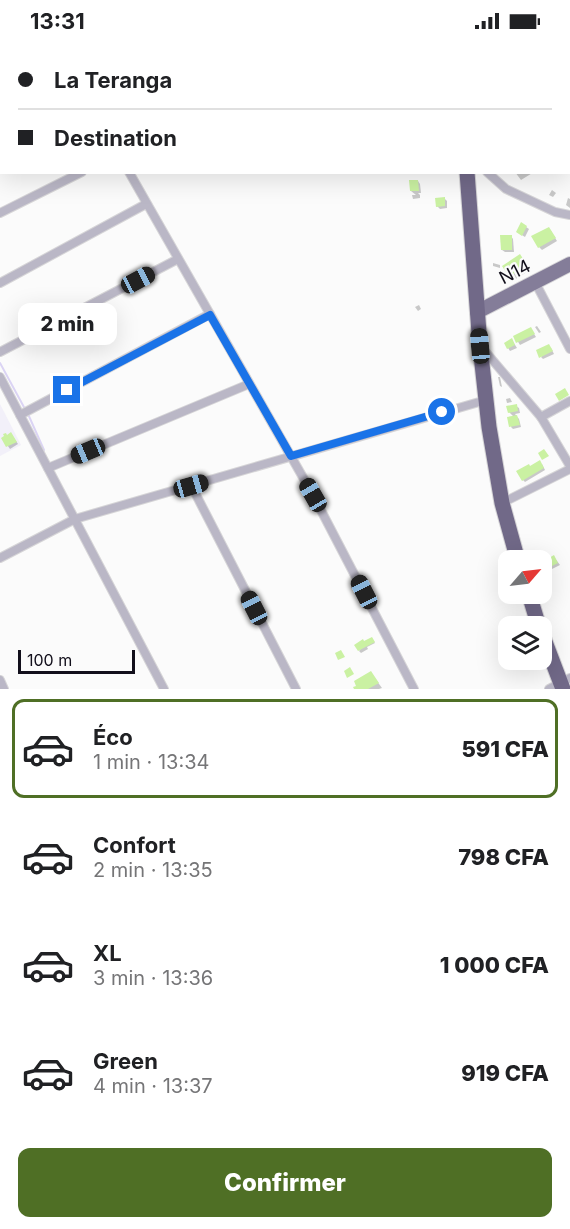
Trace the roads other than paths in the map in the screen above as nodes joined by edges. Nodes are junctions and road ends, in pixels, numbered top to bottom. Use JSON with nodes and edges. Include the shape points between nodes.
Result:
{"nodes":[{"id":1,"x":78,"y":174,"type":"edge"},
{"id":2,"x":130,"y":174,"type":"edge"},
{"id":3,"x":467,"y":174,"type":"edge"},
{"id":4,"x":490,"y":174,"type":"edge"},
{"id":5,"x":146,"y":204,"type":"junction"},
{"id":6,"x":555,"y":212,"type":"junction"},
{"id":7,"x":0,"y":213,"type":"edge"},
{"id":8,"x":570,"y":214,"type":"edge"},
{"id":9,"x":570,"y":222,"type":"edge"},
{"id":10,"x":178,"y":259,"type":"junction"},
{"id":11,"x":570,"y":264,"type":"edge"},
{"id":12,"x":536,"y":282,"type":"junction"},
{"id":13,"x":0,"y":284,"type":"edge"},
{"id":14,"x":477,"y":312,"type":"junction"},
{"id":15,"x":210,"y":315,"type":"junction"},
{"id":16,"x":480,"y":346,"type":"junction"},
{"id":17,"x":569,"y":346,"type":"edge"},
{"id":18,"x":0,"y":352,"type":"edge"},
{"id":19,"x":0,"y":377,"type":"edge"},
{"id":20,"x":249,"y":384,"type":"junction"},
{"id":21,"x":486,"y":400,"type":"junction"},
{"id":22,"x":570,"y":402,"type":"edge"},
{"id":23,"x":20,"y":414,"type":"junction"},
{"id":24,"x":541,"y":417,"type":"junction"},
{"id":25,"x":291,"y":456,"type":"junction"},
{"id":26,"x":48,"y":468,"type":"junction"},
{"id":27,"x":570,"y":468,"type":"edge"},
{"id":28,"x":191,"y":486,"type":"junction"},
{"id":29,"x":502,"y":503,"type":"junction"},
{"id":30,"x":75,"y":519,"type":"junction"},
{"id":31,"x":515,"y":550,"type":"edge"},
{"id":32,"x":0,"y":558,"type":"edge"},
{"id":33,"x":552,"y":662,"type":"edge"},
{"id":34,"x":0,"y":680,"type":"edge"},
{"id":35,"x":560,"y":685,"type":"edge"},
{"id":36,"x":4,"y":689,"type":"edge"},
{"id":37,"x":165,"y":689,"type":"edge"},
{"id":38,"x":296,"y":689,"type":"edge"},
{"id":39,"x":414,"y":689,"type":"edge"}],
"edges":[{"from":1,"to":7,"type":"street"},
{"from":2,"to":5,"type":"street"},
{"from":3,"to":14,"type":"highway"},
{"from":4,"to":6,"type":"street","via":[[506,189]]},
{"from":5,"to":10,"type":"street"},
{"from":5,"to":13,"type":"street"},
{"from":6,"to":8,"type":"street"},
{"from":6,"to":9,"type":"street"},
{"from":10,"to":15,"type":"street"},
{"from":10,"to":18,"type":"street"},
{"from":11,"to":12,"type":"main road","name":"N14"},
{"from":12,"to":14,"type":"main road","name":"N14"},
{"from":12,"to":17,"type":"street"},
{"from":14,"to":16,"type":"highway"},
{"from":15,"to":20,"type":"street"},
{"from":15,"to":23,"type":"street"},
{"from":16,"to":21,"type":"highway"},
{"from":16,"to":24,"type":"street"},
{"from":19,"to":23,"type":"street"},
{"from":20,"to":25,"type":"street"},
{"from":20,"to":26,"type":"street"},
{"from":21,"to":25,"type":"street"},
{"from":21,"to":29,"type":"highway"},
{"from":22,"to":24,"type":"street"},
{"from":23,"to":26,"type":"street"},
{"from":24,"to":27,"type":"street"},
{"from":25,"to":28,"type":"street"},
{"from":25,"to":39,"type":"street"},
{"from":26,"to":30,"type":"street"},
{"from":27,"to":29,"type":"street"},
{"from":28,"to":30,"type":"street"},
{"from":28,"to":38,"type":"street"},
{"from":29,"to":31,"type":"highway"},
{"from":30,"to":32,"type":"street"},
{"from":30,"to":37,"type":"street"},
{"from":33,"to":35,"type":"highway"},
{"from":34,"to":36,"type":"street"}]}
